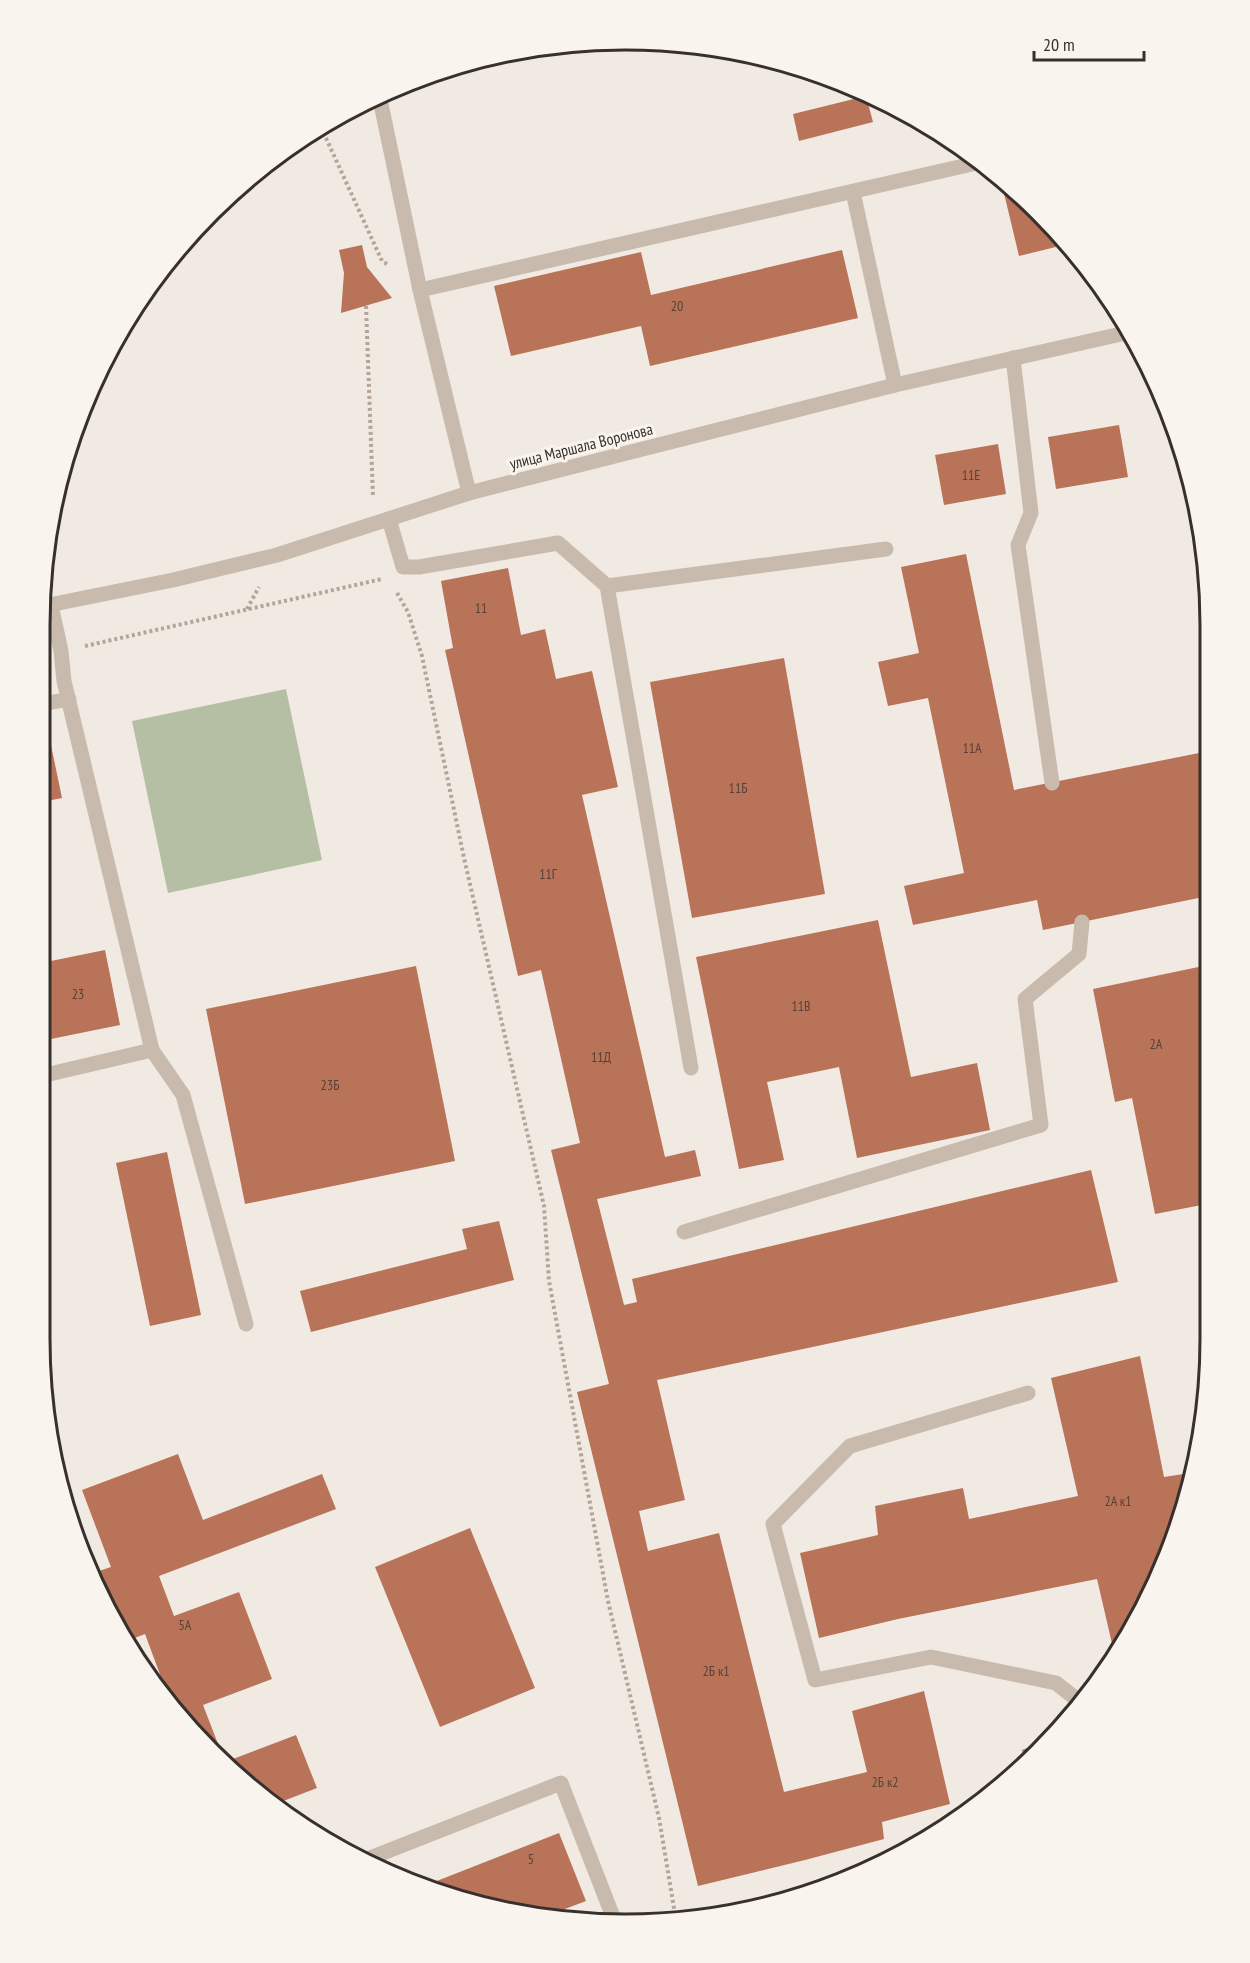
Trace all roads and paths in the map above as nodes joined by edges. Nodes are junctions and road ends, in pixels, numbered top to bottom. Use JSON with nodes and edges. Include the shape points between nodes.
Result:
{"nodes":[{"id":1,"x":381,"y":104,"type":"dead end"},
{"id":2,"x":324,"y":135,"type":"edge"},
{"id":3,"x":970,"y":165,"type":"edge"},
{"id":4,"x":853,"y":192,"type":"junction"},
{"id":5,"x":420,"y":290,"type":"junction"},
{"id":6,"x":366,"y":306,"type":"dead end"},
{"id":7,"x":1121,"y":334,"type":"edge"},
{"id":8,"x":1013,"y":358,"type":"junction"},
{"id":9,"x":896,"y":385,"type":"junction"},
{"id":10,"x":470,"y":493,"type":"junction"},
{"id":11,"x":381,"y":522,"type":"junction"},
{"id":12,"x":886,"y":549,"type":"dead end"},
{"id":13,"x":389,"y":578,"type":"dead end"},
{"id":14,"x":394,"y":586,"type":"dead end"},
{"id":15,"x":607,"y":586,"type":"junction"},
{"id":16,"x":51,"y":605,"type":"edge"},
{"id":17,"x":50,"y":616,"type":"edge"},
{"id":18,"x":61,"y":651,"type":"junction"},
{"id":19,"x":69,"y":699,"type":"junction"},
{"id":20,"x":50,"y":703,"type":"edge"},
{"id":21,"x":1052,"y":783,"type":"dead end"},
{"id":22,"x":1082,"y":922,"type":"dead end"},
{"id":23,"x":152,"y":1050,"type":"junction"},
{"id":24,"x":691,"y":1068,"type":"dead end"},
{"id":25,"x":50,"y":1074,"type":"edge"},
{"id":26,"x":684,"y":1232,"type":"dead end"},
{"id":27,"x":246,"y":1324,"type":"dead end"},
{"id":28,"x":1028,"y":1393,"type":"dead end"},
{"id":29,"x":1074,"y":1697,"type":"edge"},
{"id":30,"x":375,"y":1856,"type":"edge"},
{"id":31,"x":675,"y":1911,"type":"edge"},
{"id":32,"x":612,"y":1913,"type":"edge"}],
"edges":[{"from":1,"to":5,"type":"street"},
{"from":2,"to":5,"type":"path","via":[[382,261]]},
{"from":3,"to":4,"type":"street"},
{"from":4,"to":5,"type":"street"},
{"from":4,"to":9,"type":"street"},
{"from":5,"to":10,"type":"street"},
{"from":6,"to":11,"type":"path"},
{"from":7,"to":8,"type":"street","name":"улица Маршала Воронова"},
{"from":8,"to":9,"type":"street","name":"улица Маршала Воронова"},
{"from":8,"to":21,"type":"street","via":[[1030,513],[1018,545]]},
{"from":9,"to":10,"type":"street","name":"улица Маршала Воронова"},
{"from":10,"to":11,"type":"street","name":"улица Маршала Воронова"},
{"from":11,"to":15,"type":"street","via":[[404,567],[558,543]]},
{"from":11,"to":16,"type":"street","name":"улица Маршала Воронова","via":[[277,555]]},
{"from":12,"to":15,"type":"street"},
{"from":13,"to":18,"type":"path"},
{"from":14,"to":31,"type":"path","via":[[408,612],[422,656],[544,1206],[549,1281],[608,1601],[659,1818]]},
{"from":15,"to":24,"type":"street"},
{"from":17,"to":18,"type":"street"},
{"from":18,"to":19,"type":"street"},
{"from":19,"to":20,"type":"street"},
{"from":19,"to":23,"type":"street"},
{"from":22,"to":26,"type":"street","via":[[1079,954],[1025,999],[1041,1125]]},
{"from":23,"to":25,"type":"street"},
{"from":23,"to":27,"type":"street","via":[[183,1095]]},
{"from":28,"to":29,"type":"street","via":[[850,1446],[773,1524],[815,1680],[931,1657],[1056,1683]]},
{"from":30,"to":32,"type":"street","via":[[561,1783]]}]}
